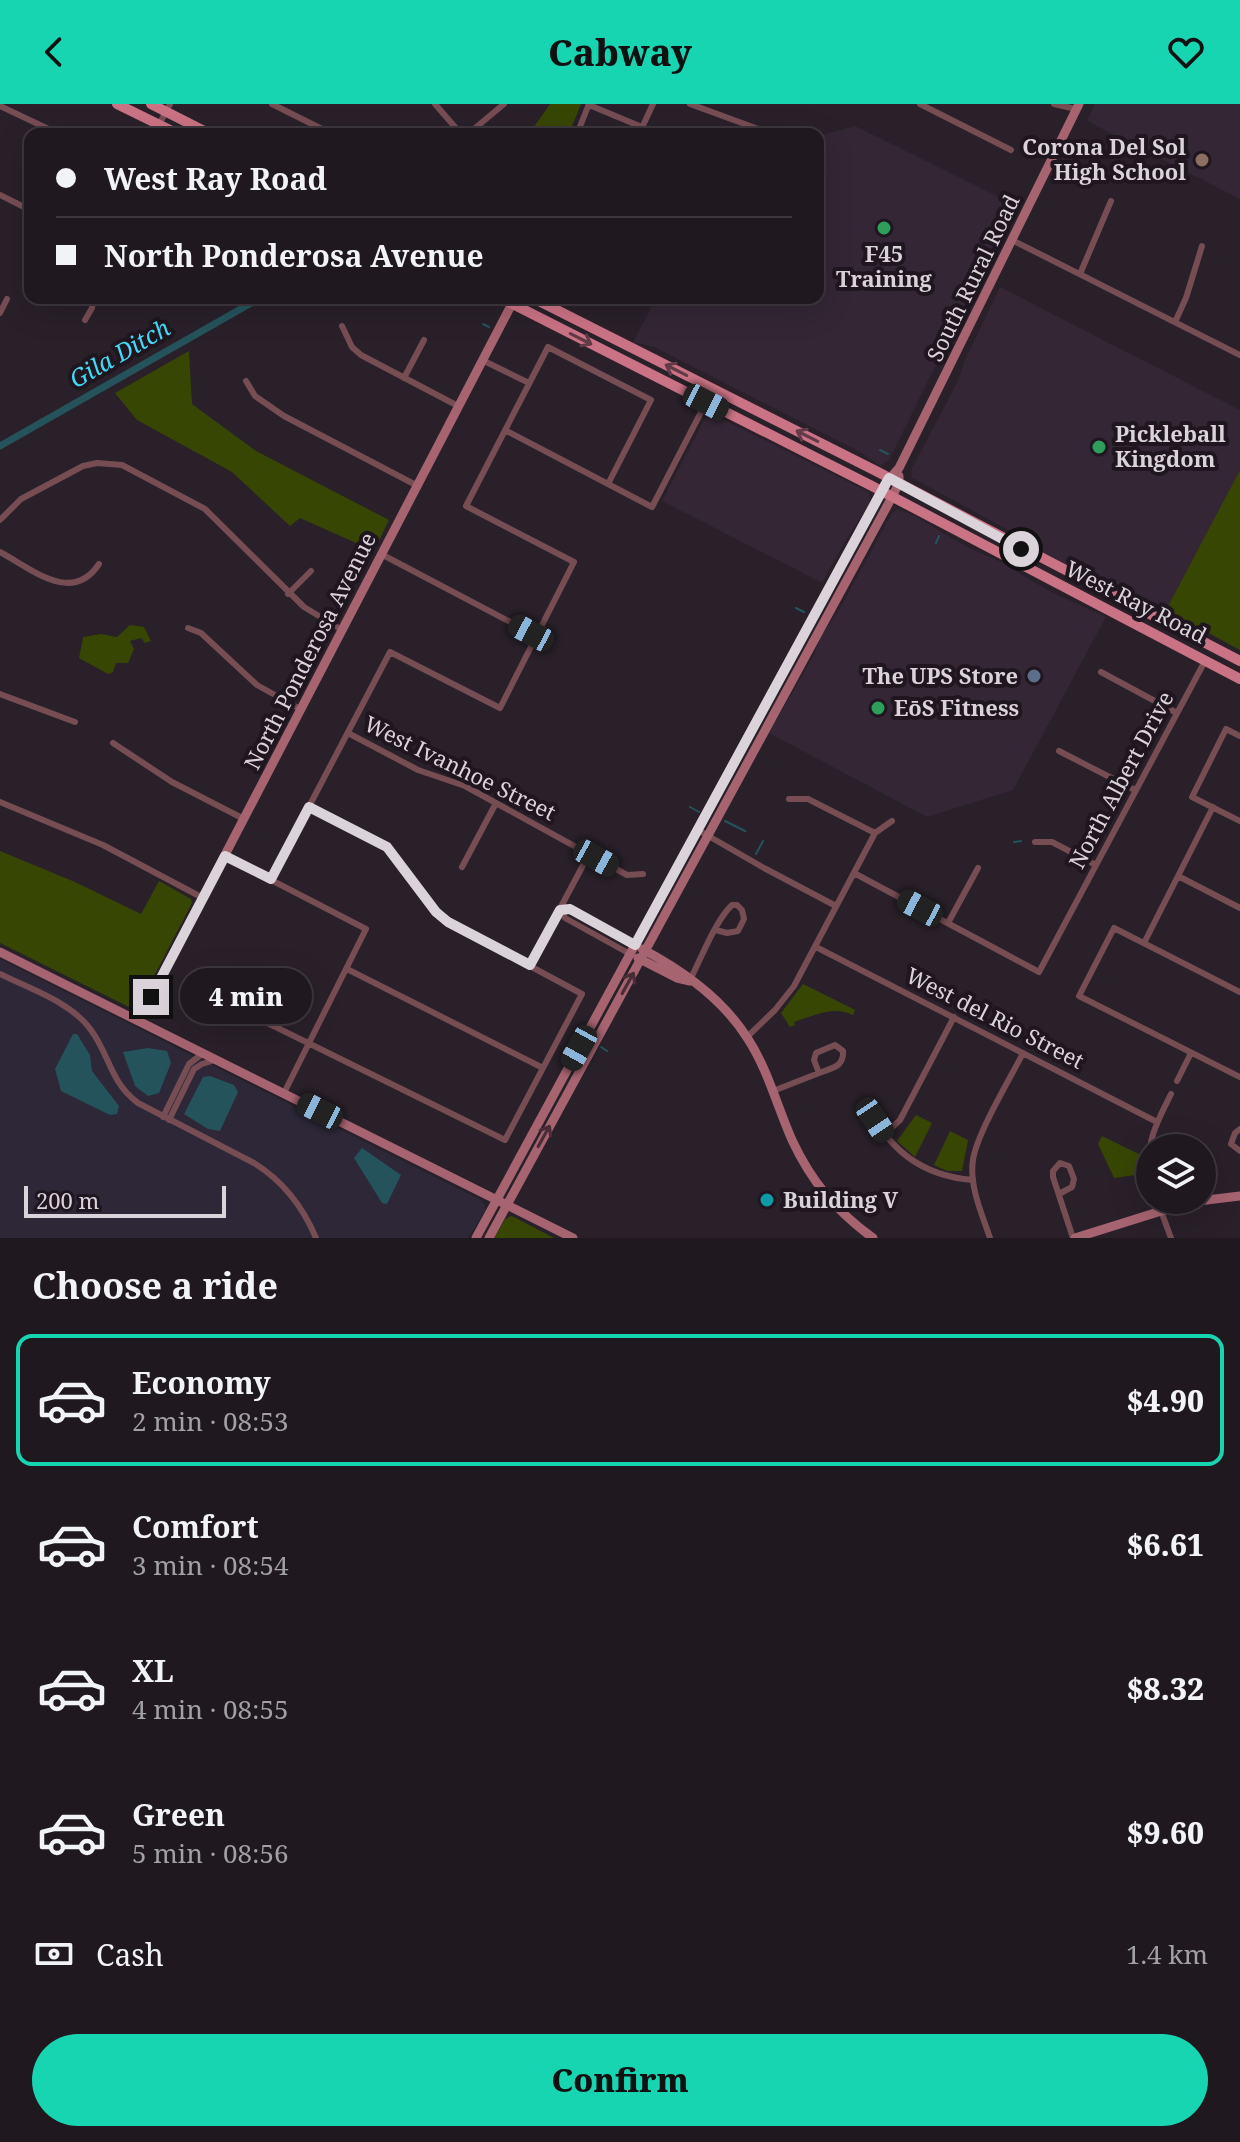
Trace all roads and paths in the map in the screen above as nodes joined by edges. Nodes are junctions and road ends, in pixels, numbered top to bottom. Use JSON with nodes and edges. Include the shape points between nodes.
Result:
{"nodes":[{"id":1,"x":117,"y":104,"type":"edge"},
{"id":2,"x":151,"y":104,"type":"edge"},
{"id":3,"x":272,"y":104,"type":"edge"},
{"id":4,"x":435,"y":104,"type":"edge"},
{"id":5,"x":504,"y":104,"type":"edge"},
{"id":6,"x":589,"y":104,"type":"edge"},
{"id":7,"x":653,"y":104,"type":"edge"},
{"id":8,"x":690,"y":104,"type":"edge"},
{"id":9,"x":920,"y":104,"type":"edge"},
{"id":10,"x":1054,"y":104,"type":"edge"},
{"id":11,"x":0,"y":106,"type":"edge"},
{"id":12,"x":1075,"y":106,"type":"edge"},
{"id":13,"x":162,"y":119,"type":"edge"},
{"id":14,"x":46,"y":128,"type":"edge"},
{"id":15,"x":191,"y":128,"type":"edge"},
{"id":16,"x":320,"y":128,"type":"edge"},
{"id":17,"x":456,"y":128,"type":"edge"},
{"id":18,"x":475,"y":128,"type":"edge"},
{"id":19,"x":579,"y":128,"type":"edge"},
{"id":20,"x":634,"y":128,"type":"edge"},
{"id":21,"x":641,"y":128,"type":"edge"},
{"id":22,"x":756,"y":128,"type":"edge"},
{"id":23,"x":1011,"y":150,"type":"dead end"},
{"id":24,"x":0,"y":195,"type":"edge"},
{"id":25,"x":1111,"y":201,"type":"dead end"},
{"id":26,"x":24,"y":207,"type":"edge"},
{"id":27,"x":1012,"y":240,"type":"junction"},
{"id":28,"x":1202,"y":246,"type":"dead end"},
{"id":29,"x":1080,"y":274,"type":"junction"},
{"id":30,"x":7,"y":299,"type":"dead end"},
{"id":31,"x":92,"y":304,"type":"edge"},
{"id":32,"x":511,"y":304,"type":"edge"},
{"id":33,"x":519,"y":304,"type":"edge"},
{"id":34,"x":545,"y":304,"type":"edge"},
{"id":35,"x":0,"y":313,"type":"edge"},
{"id":36,"x":85,"y":320,"type":"dead end"},
{"id":37,"x":1175,"y":322,"type":"junction"},
{"id":38,"x":342,"y":326,"type":"dead end"},
{"id":39,"x":424,"y":340,"type":"dead end"},
{"id":40,"x":1240,"y":355,"type":"edge"},
{"id":41,"x":482,"y":360,"type":"junction"},
{"id":42,"x":404,"y":378,"type":"junction"},
{"id":43,"x":246,"y":381,"type":"dead end"},
{"id":44,"x":529,"y":383,"type":"junction"},
{"id":45,"x":713,"y":389,"type":"junction"},
{"id":46,"x":706,"y":402,"type":"junction"},
{"id":47,"x":458,"y":406,"type":"junction"},
{"id":48,"x":505,"y":430,"type":"junction"},
{"id":49,"x":608,"y":484,"type":"junction"},
{"id":50,"x":416,"y":485,"type":"junction"},
{"id":51,"x":890,"y":487,"type":"junction"},
{"id":52,"x":0,"y":520,"type":"edge"},
{"id":53,"x":0,"y":552,"type":"edge"},
{"id":54,"x":381,"y":554,"type":"junction"},
{"id":55,"x":99,"y":564,"type":"dead end"},
{"id":56,"x":311,"y":571,"type":"dead end"},
{"id":57,"x":1074,"y":576,"type":"junction"},
{"id":58,"x":1066,"y":589,"type":"junction"},
{"id":59,"x":288,"y":594,"type":"junction"},
{"id":60,"x":188,"y":628,"type":"dead end"},
{"id":61,"x":342,"y":630,"type":"junction"},
{"id":62,"x":537,"y":636,"type":"junction"},
{"id":63,"x":1205,"y":661,"type":"junction"},
{"id":64,"x":1240,"y":661,"type":"edge"},
{"id":65,"x":1101,"y":672,"type":"dead end"},
{"id":66,"x":1240,"y":679,"type":"edge"},
{"id":67,"x":0,"y":694,"type":"edge"},
{"id":68,"x":300,"y":709,"type":"junction"},
{"id":69,"x":1177,"y":713,"type":"junction"},
{"id":70,"x":75,"y":722,"type":"dead end"},
{"id":71,"x":348,"y":733,"type":"junction"},
{"id":72,"x":1240,"y":736,"type":"edge"},
{"id":73,"x":113,"y":743,"type":"dead end"},
{"id":74,"x":1059,"y":751,"type":"dead end"},
{"id":75,"x":1135,"y":790,"type":"junction"},
{"id":76,"x":789,"y":799,"type":"dead end"},
{"id":77,"x":0,"y":802,"type":"edge"},
{"id":78,"x":496,"y":803,"type":"junction"},
{"id":79,"x":309,"y":807,"type":"junction"},
{"id":80,"x":1213,"y":807,"type":"junction"},
{"id":81,"x":244,"y":819,"type":"junction"},
{"id":82,"x":892,"y":821,"type":"dead end"},
{"id":83,"x":1240,"y":821,"type":"edge"},
{"id":84,"x":698,"y":830,"type":"junction"},
{"id":85,"x":875,"y":833,"type":"junction"},
{"id":86,"x":708,"y":835,"type":"junction"},
{"id":87,"x":1035,"y":842,"type":"dead end"},
{"id":88,"x":589,"y":854,"type":"junction"},
{"id":89,"x":225,"y":856,"type":"junction"},
{"id":90,"x":1096,"y":865,"type":"junction"},
{"id":91,"x":462,"y":867,"type":"dead end"},
{"id":92,"x":978,"y":868,"type":"dead end"},
{"id":93,"x":854,"y":873,"type":"junction"},
{"id":94,"x":643,"y":874,"type":"dead end"},
{"id":95,"x":1178,"y":876,"type":"junction"},
{"id":96,"x":271,"y":879,"type":"junction"},
{"id":97,"x":203,"y":898,"type":"junction"},
{"id":98,"x":836,"y":906,"type":"junction"},
{"id":99,"x":1240,"y":908,"type":"edge"},
{"id":100,"x":560,"y":910,"type":"junction"},
{"id":101,"x":1058,"y":911,"type":"dead end"},
{"id":102,"x":1068,"y":916,"type":"junction"},
{"id":103,"x":948,"y":923,"type":"junction"},
{"id":104,"x":716,"y":930,"type":"junction"},
{"id":105,"x":1144,"y":943,"type":"junction"},
{"id":106,"x":816,"y":947,"type":"junction"},
{"id":107,"x":633,"y":950,"type":"junction"},
{"id":108,"x":0,"y":952,"type":"edge"},
{"id":109,"x":643,"y":955,"type":"junction"},
{"id":110,"x":530,"y":965,"type":"junction"},
{"id":111,"x":347,"y":969,"type":"junction"},
{"id":112,"x":0,"y":974,"type":"edge"},
{"id":113,"x":690,"y":981,"type":"junction"},
{"id":114,"x":214,"y":987,"type":"dead end"},
{"id":115,"x":1240,"y":992,"type":"edge"},
{"id":116,"x":954,"y":1017,"type":"junction"},
{"id":117,"x":139,"y":1020,"type":"junction"},
{"id":118,"x":747,"y":1037,"type":"junction"},
{"id":119,"x":309,"y":1044,"type":"junction"},
{"id":120,"x":204,"y":1053,"type":"junction"},
{"id":121,"x":1023,"y":1053,"type":"junction"},
{"id":122,"x":1191,"y":1053,"type":"junction"},
{"id":123,"x":218,"y":1060,"type":"junction"},
{"id":124,"x":543,"y":1068,"type":"junction"},
{"id":125,"x":819,"y":1073,"type":"junction"},
{"id":126,"x":1240,"y":1077,"type":"edge"},
{"id":127,"x":1177,"y":1081,"type":"dead end"},
{"id":128,"x":773,"y":1091,"type":"junction"},
{"id":129,"x":284,"y":1093,"type":"junction"},
{"id":130,"x":1171,"y":1094,"type":"dead end"},
{"id":131,"x":867,"y":1102,"type":"dead end"},
{"id":132,"x":166,"y":1118,"type":"junction"},
{"id":133,"x":1157,"y":1122,"type":"junction"},
{"id":134,"x":1240,"y":1129,"type":"edge"},
{"id":135,"x":1152,"y":1134,"type":"edge"},
{"id":136,"x":884,"y":1135,"type":"junction"},
{"id":137,"x":1240,"y":1151,"type":"edge"},
{"id":138,"x":973,"y":1180,"type":"junction"},
{"id":139,"x":1059,"y":1194,"type":"junction"},
{"id":140,"x":1240,"y":1196,"type":"edge"},
{"id":141,"x":1216,"y":1199,"type":"edge"},
{"id":142,"x":502,"y":1202,"type":"junction"},
{"id":143,"x":1151,"y":1214,"type":"edge"},
{"id":144,"x":1162,"y":1214,"type":"edge"},
{"id":145,"x":316,"y":1238,"type":"edge"},
{"id":146,"x":476,"y":1238,"type":"edge"},
{"id":147,"x":489,"y":1238,"type":"edge"},
{"id":148,"x":573,"y":1238,"type":"edge"},
{"id":149,"x":873,"y":1238,"type":"edge"},
{"id":150,"x":990,"y":1238,"type":"edge"},
{"id":151,"x":1074,"y":1238,"type":"edge"},
{"id":152,"x":1171,"y":1238,"type":"edge"}],
"edges":[{"from":1,"to":13,"type":"main road"},
{"from":2,"to":13,"type":"main road"},
{"from":3,"to":16,"type":"street"},
{"from":4,"to":17,"type":"street"},
{"from":5,"to":18,"type":"street"},
{"from":6,"to":19,"type":"street"},
{"from":6,"to":20,"type":"street"},
{"from":7,"to":21,"type":"street"},
{"from":8,"to":22,"type":"street"},
{"from":9,"to":23,"type":"street"},
{"from":10,"to":12,"type":"street"},
{"from":11,"to":14,"type":"street"},
{"from":12,"to":27,"type":"main road","name":"South Rural Road"},
{"from":13,"to":15,"type":"main road"},
{"from":24,"to":26,"type":"street"},
{"from":25,"to":29,"type":"street"},
{"from":27,"to":29,"type":"street"},
{"from":27,"to":51,"type":"main road","name":"South Rural Road"},
{"from":28,"to":37,"type":"street"},
{"from":29,"to":37,"type":"street"},
{"from":30,"to":35,"type":"street"},
{"from":31,"to":36,"type":"street"},
{"from":32,"to":41,"type":"main road","name":"North Ponderosa Avenue"},
{"from":33,"to":46,"type":"main road","name":"West Ray Road","one_way":true},
{"from":45,"to":34,"type":"main road","name":"West Ray Road","one_way":true},
{"from":37,"to":40,"type":"street"},
{"from":38,"to":42,"type":"street","via":[[361,355]]},
{"from":39,"to":42,"type":"street"},
{"from":41,"to":44,"type":"street"},
{"from":41,"to":47,"type":"main road","name":"North Ponderosa Avenue"},
{"from":42,"to":47,"type":"street"},
{"from":43,"to":50,"type":"street","via":[[255,396],[284,416]]},
{"from":44,"to":48,"type":"street"},
{"from":44,"to":49,"type":"street","via":[[548,347],[651,400]]},
{"from":45,"to":46,"type":"street"},
{"from":51,"to":45,"type":"main road","name":"West Ray Road","one_way":true},
{"from":46,"to":49,"type":"street","via":[[652,507]]},
{"from":46,"to":51,"type":"main road","name":"West Ray Road"},
{"from":47,"to":50,"type":"main road","name":"North Ponderosa Avenue"},
{"from":48,"to":49,"type":"street"},
{"from":48,"to":62,"type":"street","via":[[466,506],[574,562]]},
{"from":50,"to":54,"type":"main road","name":"North Ponderosa Avenue"},
{"from":51,"to":57,"type":"main road","name":"West Ray Road"},
{"from":51,"to":58,"type":"main road","name":"West Ray Road"},
{"from":51,"to":84,"type":"main road"},
{"from":51,"to":86,"type":"main road"},
{"from":52,"to":59,"type":"street","via":[[21,499],[83,466],[110,463],[133,469],[205,509]]},
{"from":53,"to":55,"type":"street","via":[[69,585],[90,577]]},
{"from":54,"to":61,"type":"main road","name":"North Ponderosa Avenue"},
{"from":54,"to":62,"type":"street"},
{"from":56,"to":59,"type":"street"},
{"from":57,"to":58,"type":"main road"},
{"from":57,"to":64,"type":"main road","name":"West Ray Road"},
{"from":58,"to":63,"type":"main road","name":"West Ray Road"},
{"from":59,"to":61,"type":"street"},
{"from":60,"to":68,"type":"street","via":[[201,633],[257,685]]},
{"from":61,"to":68,"type":"main road","name":"North Ponderosa Avenue"},
{"from":62,"to":71,"type":"street","via":[[500,708],[390,652]]},
{"from":63,"to":66,"type":"main road","name":"West Ray Road"},
{"from":63,"to":69,"type":"street","name":"North Albert Drive"},
{"from":65,"to":69,"type":"street"},
{"from":67,"to":70,"type":"street"},
{"from":68,"to":81,"type":"main road","name":"North Ponderosa Avenue"},
{"from":69,"to":75,"type":"street","name":"North Albert Drive"},
{"from":71,"to":78,"type":"street","name":"West Ivanhoe Street"},
{"from":71,"to":79,"type":"street"},
{"from":72,"to":80,"type":"street","via":[[1226,729],[1192,797]]},
{"from":73,"to":81,"type":"street","via":[[172,782]]},
{"from":74,"to":75,"type":"street"},
{"from":75,"to":90,"type":"street","name":"North Albert Drive"},
{"from":76,"to":85,"type":"street","via":[[808,799]]},
{"from":77,"to":97,"type":"street","via":[[103,845]]},
{"from":78,"to":88,"type":"street","name":"West Ivanhoe Street"},
{"from":78,"to":91,"type":"street"},
{"from":79,"to":96,"type":"street"},
{"from":79,"to":110,"type":"street","via":[[387,847],[448,922]]},
{"from":80,"to":83,"type":"street"},
{"from":80,"to":95,"type":"street"},
{"from":81,"to":89,"type":"main road","name":"North Ponderosa Avenue"},
{"from":82,"to":85,"type":"street"},
{"from":84,"to":86,"type":"street"},
{"from":84,"to":107,"type":"main road"},
{"from":85,"to":93,"type":"street"},
{"from":86,"to":98,"type":"street"},
{"from":86,"to":109,"type":"main road"},
{"from":87,"to":90,"type":"street","via":[[1052,842]]},
{"from":88,"to":94,"type":"street","name":"West Ivanhoe Street","via":[[627,875]]},
{"from":88,"to":100,"type":"street"},
{"from":89,"to":96,"type":"street"},
{"from":89,"to":97,"type":"main road","name":"North Ponderosa Avenue"},
{"from":90,"to":102,"type":"street","name":"North Albert Drive"},
{"from":92,"to":103,"type":"street"},
{"from":93,"to":98,"type":"street"},
{"from":93,"to":103,"type":"street"},
{"from":95,"to":99,"type":"street"},
{"from":95,"to":105,"type":"street"},
{"from":96,"to":111,"type":"street","via":[[366,929]]},
{"from":97,"to":117,"type":"main road","name":"North Ponderosa Avenue"},
{"from":98,"to":106,"type":"street"},
{"from":100,"to":107,"type":"street","via":[[570,909]]},
{"from":100,"to":110,"type":"street"},
{"from":101,"to":102,"type":"street"},
{"from":102,"to":103,"type":"street","name":"North Albert Drive","via":[[1039,972]]},
{"from":104,"to":104,"type":"street","via":[[738,931],[742,910],[732,905]]},
{"from":104,"to":113,"type":"street"},
{"from":105,"to":115,"type":"street"},
{"from":105,"to":122,"type":"street","via":[[1114,928],[1079,996]]},
{"from":106,"to":116,"type":"street","name":"West del Rio Street"},
{"from":106,"to":118,"type":"street","via":[[794,986]]},
{"from":107,"to":109,"type":"main road"},
{"from":107,"to":142,"type":"main road"},
{"from":108,"to":117,"type":"main road"},
{"from":109,"to":113,"type":"main road","via":[[681,971]]},
{"from":142,"to":109,"type":"main road","one_way":true},
{"from":110,"to":124,"type":"street","via":[[582,994]]},
{"from":111,"to":119,"type":"street"},
{"from":111,"to":124,"type":"street"},
{"from":112,"to":132,"type":"street","via":[[85,1022],[119,1085]]},
{"from":113,"to":118,"type":"main road","via":[[722,1006]]},
{"from":114,"to":119,"type":"street","via":[[227,1003]]},
{"from":116,"to":121,"type":"street","name":"West del Rio Street"},
{"from":116,"to":136,"type":"street","via":[[900,1120]]},
{"from":117,"to":120,"type":"main road"},
{"from":118,"to":128,"type":"main road"},
{"from":119,"to":124,"type":"street","via":[[505,1140]]},
{"from":119,"to":129,"type":"street"},
{"from":120,"to":123,"type":"main road"},
{"from":120,"to":132,"type":"street","via":[[189,1064]]},
{"from":121,"to":133,"type":"street","name":"West del Rio Street"},
{"from":121,"to":138,"type":"street","via":[[981,1137]]},
{"from":122,"to":126,"type":"street"},
{"from":122,"to":127,"type":"street"},
{"from":123,"to":129,"type":"main road"},
{"from":123,"to":132,"type":"street","via":[[194,1069]]},
{"from":125,"to":125,"type":"street","via":[[839,1065],[843,1051],[835,1045],[816,1053]]},
{"from":125,"to":128,"type":"street"},
{"from":128,"to":149,"type":"main road","via":[[814,1182]]},
{"from":129,"to":142,"type":"main road"},
{"from":130,"to":133,"type":"street"},
{"from":131,"to":136,"type":"street"},
{"from":132,"to":145,"type":"street","via":[[271,1175],[297,1203]]},
{"from":133,"to":135,"type":"street"},
{"from":134,"to":137,"type":"street","via":[[1231,1144]]},
{"from":136,"to":138,"type":"street","via":[[909,1161],[928,1171]]},
{"from":138,"to":150,"type":"street"},
{"from":139,"to":139,"type":"street","via":[[1053,1171],[1065,1163],[1074,1184]]},
{"from":139,"to":151,"type":"street"},
{"from":140,"to":141,"type":"main road"},
{"from":142,"to":146,"type":"main road"},
{"from":142,"to":147,"type":"main road"},
{"from":142,"to":148,"type":"main road"},
{"from":143,"to":151,"type":"main road"},
{"from":144,"to":152,"type":"street"}]}
